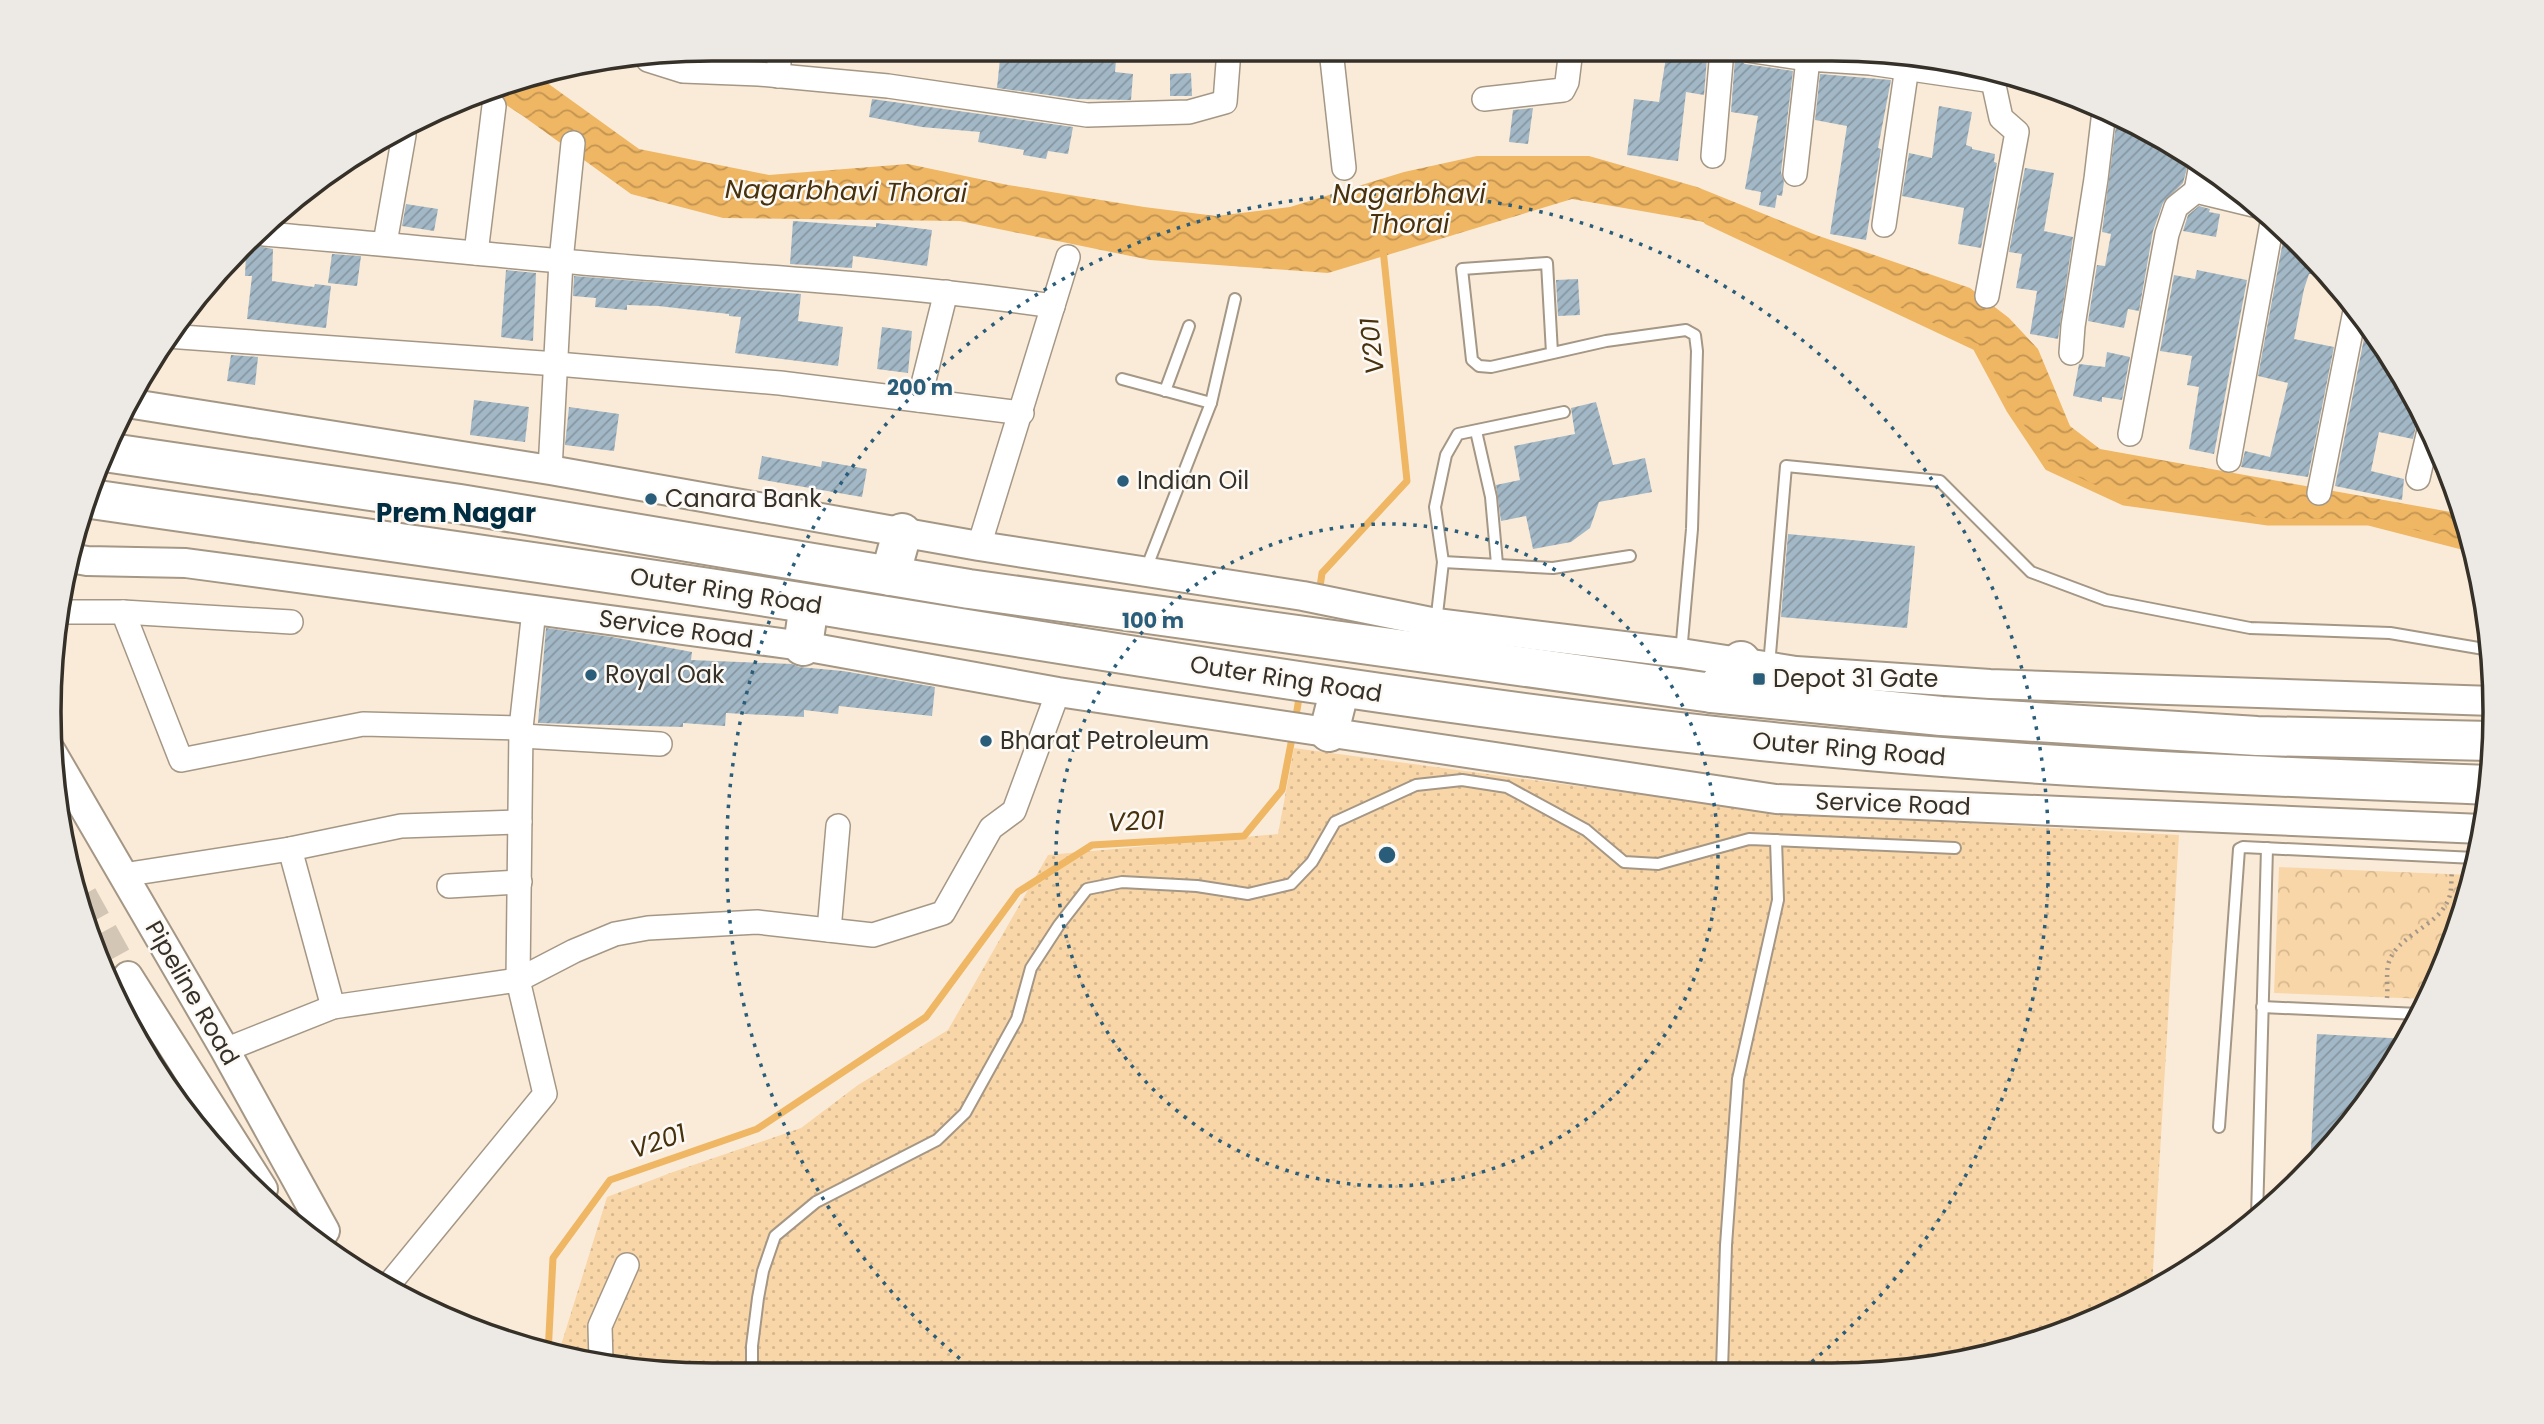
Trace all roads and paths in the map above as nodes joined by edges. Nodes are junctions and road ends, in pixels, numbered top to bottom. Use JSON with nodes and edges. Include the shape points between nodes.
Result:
{"nodes":[{"id":1,"x":779,"y":61,"type":"edge"},
{"id":2,"x":1228,"y":61,"type":"edge"},
{"id":3,"x":1332,"y":61,"type":"edge"},
{"id":4,"x":1570,"y":61,"type":"edge"},
{"id":5,"x":1721,"y":61,"type":"edge"},
{"id":6,"x":1808,"y":61,"type":"edge"},
{"id":7,"x":1834,"y":61,"type":"edge"},
{"id":8,"x":660,"y":64,"type":"edge"},
{"id":9,"x":1907,"y":67,"type":"junction"},
{"id":10,"x":1950,"y":72,"type":"edge"},
{"id":11,"x":778,"y":76,"type":"junction"},
{"id":12,"x":1994,"y":82,"type":"edge"},
{"id":13,"x":1484,"y":99,"type":"dead end"},
{"id":14,"x":494,"y":106,"type":"dead end"},
{"id":15,"x":2103,"y":120,"type":"edge"},
{"id":16,"x":403,"y":139,"type":"edge"},
{"id":17,"x":573,"y":143,"type":"dead end"},
{"id":18,"x":1713,"y":156,"type":"dead end"},
{"id":19,"x":1344,"y":168,"type":"dead end"},
{"id":20,"x":1795,"y":174,"type":"dead end"},
{"id":21,"x":2199,"y":175,"type":"edge"},
{"id":22,"x":2196,"y":191,"type":"junction"},
{"id":23,"x":2233,"y":200,"type":"edge"},
{"id":24,"x":1884,"y":225,"type":"dead end"},
{"id":25,"x":278,"y":227,"type":"edge"},
{"id":26,"x":2270,"y":232,"type":"edge"},
{"id":27,"x":385,"y":243,"type":"junction"},
{"id":28,"x":476,"y":253,"type":"junction"},
{"id":29,"x":1068,"y":257,"type":"dead end"},
{"id":30,"x":561,"y":261,"type":"junction"},
{"id":31,"x":946,"y":292,"type":"junction"},
{"id":32,"x":1986,"y":296,"type":"dead end"},
{"id":33,"x":1235,"y":299,"type":"dead end"},
{"id":34,"x":1053,"y":306,"type":"junction"},
{"id":35,"x":2353,"y":322,"type":"edge"},
{"id":36,"x":1189,"y":326,"type":"dead end"},
{"id":37,"x":181,"y":337,"type":"edge"},
{"id":38,"x":1552,"y":353,"type":"junction"},
{"id":39,"x":2071,"y":353,"type":"dead end"},
{"id":40,"x":556,"y":364,"type":"junction"},
{"id":41,"x":1122,"y":379,"type":"dead end"},
{"id":42,"x":1165,"y":391,"type":"junction"},
{"id":43,"x":919,"y":400,"type":"junction"},
{"id":44,"x":1211,"y":403,"type":"junction"},
{"id":45,"x":138,"y":405,"type":"edge"},
{"id":46,"x":1564,"y":412,"type":"dead end"},
{"id":47,"x":1022,"y":413,"type":"junction"},
{"id":48,"x":1476,"y":431,"type":"junction"},
{"id":49,"x":2130,"y":434,"type":"dead end"},
{"id":50,"x":2425,"y":446,"type":"edge"},
{"id":51,"x":115,"y":454,"type":"edge"},
{"id":52,"x":2229,"y":460,"type":"dead end"},
{"id":53,"x":550,"y":470,"type":"junction"},
{"id":54,"x":2418,"y":478,"type":"dead end"},
{"id":55,"x":2319,"y":493,"type":"dead end"},
{"id":56,"x":97,"y":500,"type":"edge"},
{"id":57,"x":902,"y":533,"type":"junction"},
{"id":58,"x":979,"y":547,"type":"junction"},
{"id":59,"x":1630,"y":556,"type":"dead end"},
{"id":60,"x":80,"y":560,"type":"edge"},
{"id":61,"x":1443,"y":562,"type":"junction"},
{"id":62,"x":1497,"y":564,"type":"junction"},
{"id":63,"x":1145,"y":572,"type":"junction"},
{"id":64,"x":890,"y":576,"type":"junction"},
{"id":65,"x":809,"y":604,"type":"junction"},
{"id":66,"x":534,"y":610,"type":"junction"},
{"id":67,"x":70,"y":612,"type":"edge"},
{"id":68,"x":123,"y":612,"type":"junction"},
{"id":69,"x":291,"y":622,"type":"dead end"},
{"id":70,"x":1436,"y":622,"type":"junction"},
{"id":71,"x":803,"y":646,"type":"junction"},
{"id":72,"x":2479,"y":648,"type":"edge"},
{"id":73,"x":1681,"y":653,"type":"junction"},
{"id":74,"x":1757,"y":664,"type":"junction"},
{"id":75,"x":1315,"y":684,"type":"junction"},
{"id":76,"x":1058,"y":692,"type":"junction"},
{"id":77,"x":1713,"y":693,"type":"junction"},
{"id":78,"x":2482,"y":701,"type":"edge"},
{"id":79,"x":1319,"y":730,"type":"junction"},
{"id":80,"x":522,"y":732,"type":"junction"},
{"id":81,"x":2482,"y":741,"type":"edge"},
{"id":82,"x":660,"y":744,"type":"dead end"},
{"id":83,"x":65,"y":775,"type":"edge"},
{"id":84,"x":2478,"y":785,"type":"edge"},
{"id":85,"x":520,"y":822,"type":"junction"},
{"id":86,"x":838,"y":826,"type":"dead end"},
{"id":87,"x":2472,"y":829,"type":"edge"},
{"id":88,"x":1776,"y":841,"type":"junction"},
{"id":89,"x":1955,"y":848,"type":"dead end"},
{"id":90,"x":2267,"y":848,"type":"junction"},
{"id":91,"x":290,"y":849,"type":"junction"},
{"id":92,"x":2453,"y":858,"type":"junction"},
{"id":93,"x":2466,"y":859,"type":"edge"},
{"id":94,"x":123,"y":875,"type":"junction"},
{"id":95,"x":520,"y":882,"type":"junction"},
{"id":96,"x":449,"y":886,"type":"dead end"},
{"id":97,"x":829,"y":930,"type":"junction"},
{"id":98,"x":128,"y":976,"type":"tunnel mouth"},
{"id":99,"x":517,"y":980,"type":"junction"},
{"id":100,"x":334,"y":1007,"type":"junction"},
{"id":101,"x":2262,"y":1007,"type":"junction"},
{"id":102,"x":2387,"y":1013,"type":"junction"},
{"id":103,"x":2409,"y":1014,"type":"edge"},
{"id":104,"x":225,"y":1050,"type":"junction"},
{"id":105,"x":2219,"y":1128,"type":"dead end"},
{"id":106,"x":250,"y":1170,"type":"edge"},
{"id":107,"x":2257,"y":1204,"type":"edge"},
{"id":108,"x":323,"y":1233,"type":"edge"},
{"id":109,"x":627,"y":1265,"type":"dead end"},
{"id":110,"x":393,"y":1279,"type":"edge"},
{"id":111,"x":601,"y":1353,"type":"edge"},
{"id":112,"x":752,"y":1363,"type":"edge"},
{"id":113,"x":1722,"y":1363,"type":"edge"}],
"edges":[{"from":1,"to":11,"type":"street"},
{"from":2,"to":11,"type":"street","via":[[1225,102],[1189,112],[1087,115],[888,86]]},
{"from":3,"to":19,"type":"street"},
{"from":4,"to":13,"type":"street","via":[[1563,90]]},
{"from":5,"to":18,"type":"street"},
{"from":6,"to":20,"type":"street"},
{"from":7,"to":9,"type":"street"},
{"from":8,"to":11,"type":"street","via":[[682,71]]},
{"from":9,"to":10,"type":"street"},
{"from":9,"to":24,"type":"street"},
{"from":12,"to":32,"type":"street","via":[[2001,118],[2017,132]]},
{"from":14,"to":28,"type":"street"},
{"from":15,"to":39,"type":"street"},
{"from":16,"to":27,"type":"street"},
{"from":17,"to":30,"type":"street"},
{"from":21,"to":22,"type":"street"},
{"from":22,"to":23,"type":"street"},
{"from":22,"to":49,"type":"street","via":[[2176,207],[2167,234]]},
{"from":25,"to":27,"type":"street"},
{"from":26,"to":52,"type":"street"},
{"from":27,"to":28,"type":"street"},
{"from":28,"to":30,"type":"street"},
{"from":29,"to":34,"type":"street"},
{"from":30,"to":31,"type":"street"},
{"from":30,"to":40,"type":"street"},
{"from":31,"to":34,"type":"street"},
{"from":31,"to":43,"type":"street"},
{"from":33,"to":44,"type":"lane"},
{"from":34,"to":47,"type":"street"},
{"from":35,"to":55,"type":"street"},
{"from":36,"to":42,"type":"lane"},
{"from":37,"to":40,"type":"street"},
{"from":38,"to":38,"type":"lane","via":[[1491,367],[1472,360],[1462,268],[1547,263]]},
{"from":38,"to":73,"type":"lane","via":[[1686,330],[1695,335],[1692,529]]},
{"from":40,"to":43,"type":"street"},
{"from":40,"to":53,"type":"street"},
{"from":41,"to":42,"type":"lane"},
{"from":42,"to":44,"type":"lane"},
{"from":43,"to":47,"type":"street"},
{"from":44,"to":63,"type":"lane"},
{"from":45,"to":53,"type":"street"},
{"from":46,"to":48,"type":"lane"},
{"from":47,"to":58,"type":"street"},
{"from":48,"to":61,"type":"lane","via":[[1458,434],[1446,455],[1435,507]]},
{"from":48,"to":62,"type":"lane","via":[[1491,497]]},
{"from":50,"to":54,"type":"street"},
{"from":51,"to":64,"type":"highway","name":"Outer Ring Road","via":[[460,504]]},
{"from":53,"to":57,"type":"street"},
{"from":56,"to":65,"type":"highway","name":"Outer Ring Road"},
{"from":57,"to":58,"type":"street"},
{"from":57,"to":64,"type":"highway"},
{"from":58,"to":63,"type":"street"},
{"from":59,"to":62,"type":"lane","via":[[1553,568]]},
{"from":60,"to":66,"type":"street","name":"Service Road","via":[[186,563]]},
{"from":61,"to":62,"type":"lane"},
{"from":61,"to":70,"type":"lane"},
{"from":63,"to":70,"type":"street"},
{"from":64,"to":77,"type":"highway","name":"Outer Ring Road"},
{"from":65,"to":71,"type":"highway"},
{"from":65,"to":75,"type":"highway","name":"Outer Ring Road"},
{"from":66,"to":71,"type":"street","name":"Service Road"},
{"from":66,"to":80,"type":"street"},
{"from":67,"to":68,"type":"street"},
{"from":68,"to":69,"type":"street"},
{"from":68,"to":80,"type":"street","via":[[181,760],[363,724]]},
{"from":70,"to":73,"type":"street"},
{"from":71,"to":76,"type":"street","name":"Service Road"},
{"from":72,"to":74,"type":"lane","via":[[2390,633],[2250,628],[2106,600],[2031,572],[1940,481],[1786,466],[1770,653]]},
{"from":73,"to":74,"type":"street"},
{"from":74,"to":77,"type":"highway"},
{"from":74,"to":78,"type":"street","via":[[1796,671],[1990,684]]},
{"from":75,"to":79,"type":"highway"},
{"from":75,"to":84,"type":"highway","name":"Outer Ring Road","via":[[1431,702],[1943,758]]},
{"from":76,"to":79,"type":"street","name":"Service Road"},
{"from":76,"to":97,"type":"street","via":[[1014,811],[991,828],[943,913],[873,935]]},
{"from":77,"to":81,"type":"highway","name":"Outer Ring Road","via":[[1969,718],[2257,736]]},
{"from":79,"to":87,"type":"street","name":"Service Road","via":[[1776,799]]},
{"from":80,"to":82,"type":"street"},
{"from":80,"to":85,"type":"street"},
{"from":83,"to":94,"type":"street","name":"Pipeline Road"},
{"from":85,"to":91,"type":"street","via":[[401,826]]},
{"from":85,"to":95,"type":"street"},
{"from":86,"to":97,"type":"street"},
{"from":88,"to":89,"type":"lane"},
{"from":88,"to":112,"type":"lane","via":[[1749,839],[1658,864],[1624,862],[1586,830],[1507,787],[1462,780],[1416,785],[1335,822],[1312,862],[1291,884],[1248,894],[1122,882],[1087,889],[1031,968],[1017,1019],[965,1113],[937,1140],[816,1202],[775,1236],[758,1298]]},
{"from":88,"to":113,"type":"lane","via":[[1778,900],[1738,1079]]},
{"from":90,"to":92,"type":"lane"},
{"from":90,"to":101,"type":"lane"},
{"from":90,"to":105,"type":"lane","via":[[2243,847],[2237,853]]},
{"from":91,"to":94,"type":"street"},
{"from":91,"to":100,"type":"street"},
{"from":92,"to":93,"type":"lane"},
{"from":92,"to":102,"type":"path","via":[[2444,906],[2397,949],[2388,966]]},
{"from":94,"to":104,"type":"street","name":"Pipeline Road"},
{"from":95,"to":96,"type":"street"},
{"from":95,"to":99,"type":"street"},
{"from":97,"to":99,"type":"street","via":[[757,922],[648,928],[615,934]]},
{"from":98,"to":106,"type":"street"},
{"from":99,"to":100,"type":"street"},
{"from":99,"to":110,"type":"street","via":[[545,1094]]},
{"from":100,"to":104,"type":"street"},
{"from":101,"to":102,"type":"lane"},
{"from":101,"to":107,"type":"lane"},
{"from":102,"to":103,"type":"lane"},
{"from":104,"to":108,"type":"street","name":"Pipeline Road"},
{"from":109,"to":111,"type":"street","via":[[600,1326]]}]}
